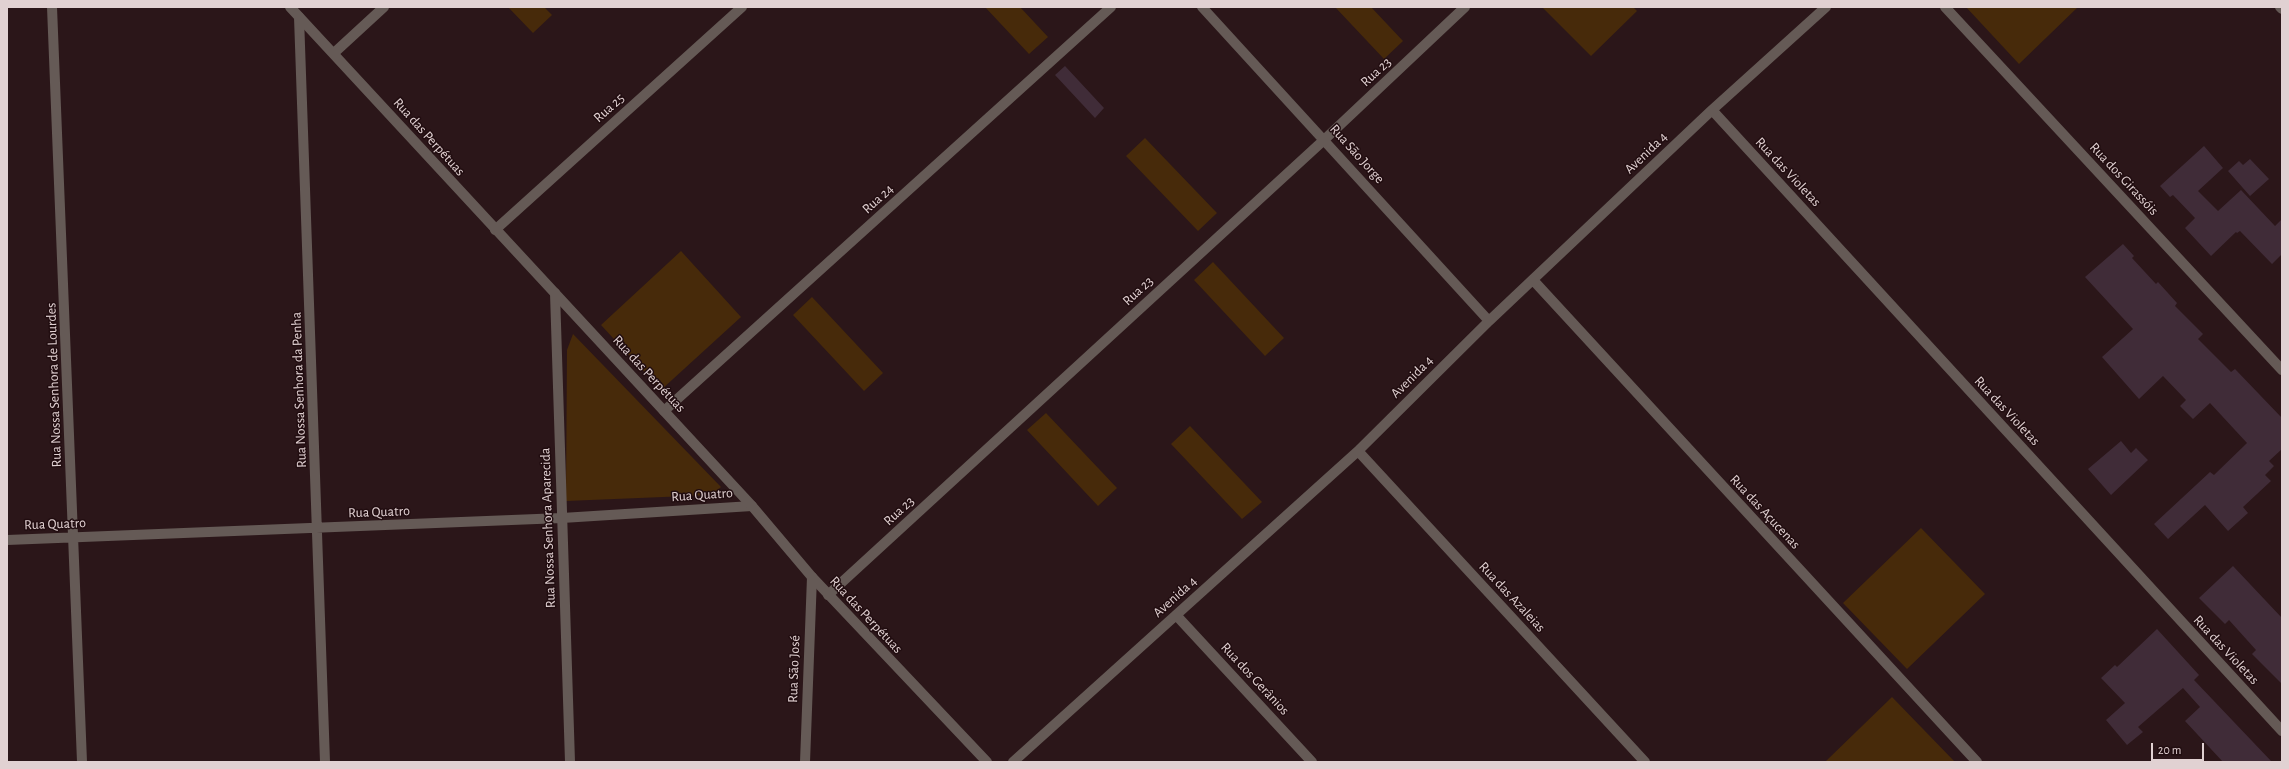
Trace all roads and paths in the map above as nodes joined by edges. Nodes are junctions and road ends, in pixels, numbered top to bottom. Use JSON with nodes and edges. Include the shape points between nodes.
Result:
{"nodes":[{"id":1,"x":52,"y":7,"type":"edge"},
{"id":2,"x":290,"y":7,"type":"edge"},
{"id":3,"x":384,"y":7,"type":"edge"},
{"id":4,"x":742,"y":7,"type":"edge"},
{"id":5,"x":1111,"y":7,"type":"edge"},
{"id":6,"x":1202,"y":7,"type":"edge"},
{"id":7,"x":1465,"y":7,"type":"edge"},
{"id":8,"x":1826,"y":7,"type":"edge"},
{"id":9,"x":1945,"y":7,"type":"edge"},
{"id":10,"x":299,"y":17,"type":"junction"},
{"id":11,"x":334,"y":53,"type":"junction"},
{"id":12,"x":1712,"y":110,"type":"junction"},
{"id":13,"x":1325,"y":139,"type":"junction"},
{"id":14,"x":495,"y":230,"type":"junction"},
{"id":15,"x":1533,"y":280,"type":"junction"},
{"id":16,"x":555,"y":293,"type":"junction"},
{"id":17,"x":1489,"y":321,"type":"junction"},
{"id":18,"x":2282,"y":370,"type":"edge"},
{"id":19,"x":664,"y":411,"type":"junction"},
{"id":20,"x":1358,"y":450,"type":"junction"},
{"id":21,"x":752,"y":506,"type":"junction"},
{"id":22,"x":562,"y":518,"type":"junction"},
{"id":23,"x":318,"y":528,"type":"junction"},
{"id":24,"x":74,"y":537,"type":"junction"},
{"id":25,"x":7,"y":540,"type":"edge"},
{"id":26,"x":812,"y":577,"type":"junction"},
{"id":27,"x":828,"y":595,"type":"junction"},
{"id":28,"x":1176,"y":614,"type":"junction"},
{"id":29,"x":2282,"y":731,"type":"edge"},
{"id":30,"x":82,"y":762,"type":"edge"},
{"id":31,"x":325,"y":762,"type":"edge"},
{"id":32,"x":570,"y":762,"type":"edge"},
{"id":33,"x":805,"y":762,"type":"edge"},
{"id":34,"x":986,"y":762,"type":"edge"},
{"id":35,"x":1013,"y":762,"type":"edge"},
{"id":36,"x":1312,"y":762,"type":"edge"},
{"id":37,"x":1645,"y":762,"type":"edge"},
{"id":38,"x":1977,"y":762,"type":"edge"}],
"edges":[{"from":1,"to":24,"type":"street","name":"Rua Nossa Senhora de Lourdes"},
{"from":2,"to":10,"type":"street","name":"Rua das Perpétuas"},
{"from":3,"to":11,"type":"street"},
{"from":4,"to":14,"type":"street","name":"Rua 25"},
{"from":5,"to":19,"type":"street","name":"Rua 24"},
{"from":6,"to":13,"type":"street","name":"Rua São Jorge"},
{"from":7,"to":13,"type":"street","name":"Rua 23"},
{"from":8,"to":12,"type":"street","name":"Avenida 4"},
{"from":9,"to":18,"type":"street","name":"Rua dos Girassóis"},
{"from":10,"to":11,"type":"street","name":"Rua das Perpétuas"},
{"from":10,"to":23,"type":"street","name":"Rua Nossa Senhora da Penha"},
{"from":11,"to":14,"type":"street","name":"Rua das Perpétuas"},
{"from":12,"to":15,"type":"street","name":"Avenida 4"},
{"from":12,"to":29,"type":"street","name":"Rua das Violetas"},
{"from":13,"to":17,"type":"street","name":"Rua São Jorge"},
{"from":13,"to":27,"type":"street","name":"Rua 23"},
{"from":14,"to":16,"type":"street","name":"Rua das Perpétuas"},
{"from":15,"to":17,"type":"street","name":"Avenida 4"},
{"from":15,"to":38,"type":"street","name":"Rua das Açucenas"},
{"from":16,"to":19,"type":"street","name":"Rua das Perpétuas"},
{"from":16,"to":22,"type":"street","name":"Rua Nossa Senhora Aparecida"},
{"from":17,"to":20,"type":"street","name":"Avenida 4"},
{"from":19,"to":21,"type":"street","name":"Rua das Perpétuas"},
{"from":20,"to":28,"type":"street","name":"Avenida 4"},
{"from":20,"to":37,"type":"street","name":"Rua das Azaleias"},
{"from":21,"to":22,"type":"street","name":"Rua Quatro"},
{"from":21,"to":26,"type":"street","name":"Rua das Perpétuas"},
{"from":22,"to":23,"type":"street","name":"Rua Quatro"},
{"from":22,"to":32,"type":"street","name":"Rua Nossa Senhora Aparecida"},
{"from":23,"to":24,"type":"street","name":"Rua Quatro"},
{"from":23,"to":31,"type":"street","name":"Rua Nossa Senhora da Penha"},
{"from":24,"to":25,"type":"street","name":"Rua Quatro"},
{"from":24,"to":30,"type":"street","name":"Rua Nossa Senhora de Lourdes"},
{"from":26,"to":27,"type":"street","name":"Rua das Perpétuas"},
{"from":26,"to":33,"type":"street","name":"Rua São José"},
{"from":27,"to":34,"type":"street","name":"Rua das Perpétuas"},
{"from":28,"to":35,"type":"street","name":"Avenida 4"},
{"from":28,"to":36,"type":"street","name":"Rua dos Gerânios"}]}
